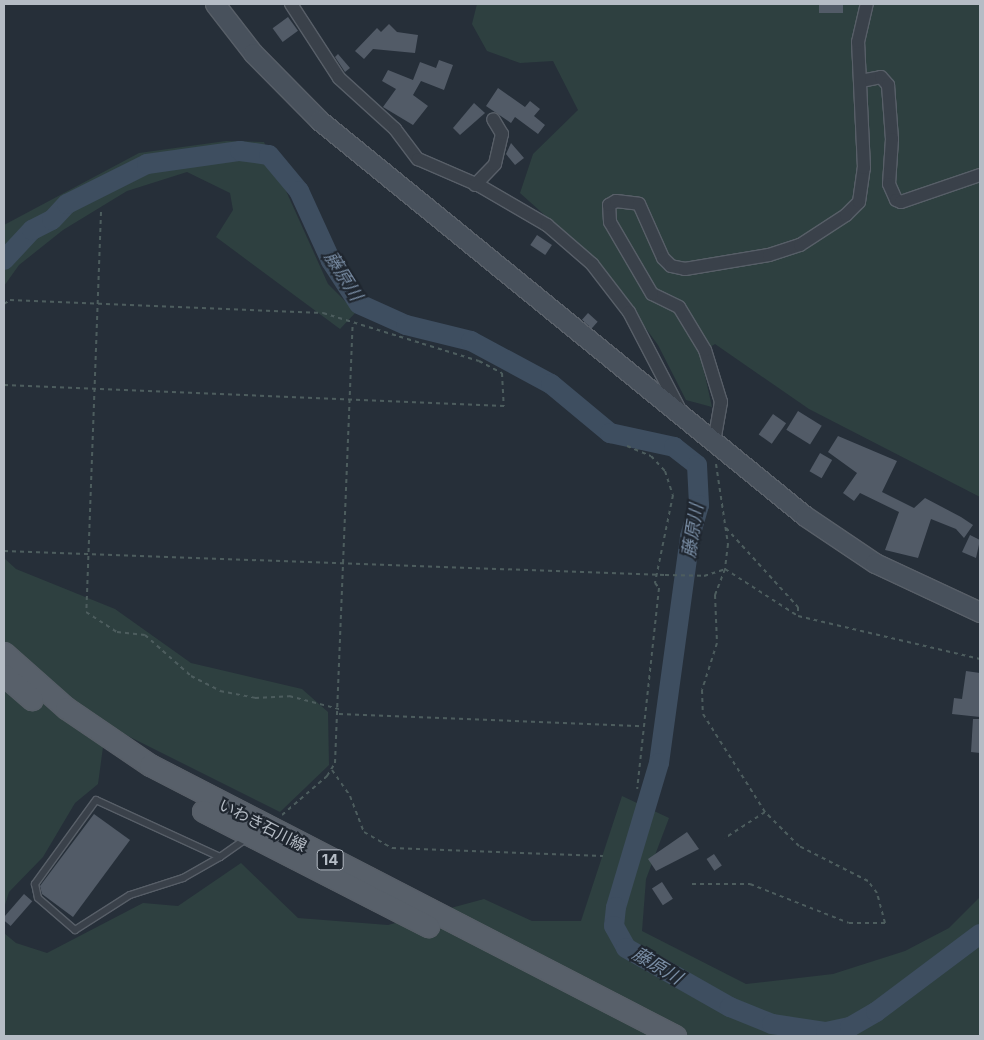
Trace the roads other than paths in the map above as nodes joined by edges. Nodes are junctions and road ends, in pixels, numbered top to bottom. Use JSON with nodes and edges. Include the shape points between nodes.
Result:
{"nodes":[{"id":1,"x":215,"y":4,"type":"edge"},
{"id":2,"x":291,"y":4,"type":"edge"},
{"id":3,"x":867,"y":4,"type":"edge"},
{"id":4,"x":861,"y":82,"type":"junction"},
{"id":5,"x":494,"y":119,"type":"dead end"},
{"id":6,"x":980,"y":175,"type":"edge"},
{"id":7,"x":475,"y":185,"type":"junction"},
{"id":8,"x":684,"y":416,"type":"junction"},
{"id":9,"x":714,"y":442,"type":"junction"},
{"id":10,"x":980,"y":612,"type":"edge"},
{"id":11,"x":4,"y":653,"type":"edge"},
{"id":12,"x":4,"y":675,"type":"edge"},
{"id":13,"x":258,"y":832,"type":"junction"},
{"id":14,"x":220,"y":857,"type":"junction"},
{"id":15,"x":644,"y":1036,"type":"edge"},
{"id":16,"x":675,"y":1036,"type":"edge"}],
"edges":[{"from":1,"to":8,"type":"street","via":[[253,53],[319,120]]},
{"from":2,"to":7,"type":"street","via":[[339,78],[395,129],[418,159]]},
{"from":3,"to":4,"type":"street","via":[[859,27]]},
{"from":4,"to":6,"type":"street","via":[[881,77],[888,85],[892,139],[889,184],[896,200],[901,202]]},
{"from":4,"to":9,"type":"street","via":[[864,168],[859,202],[800,245],[724,263],[671,266],[655,243],[639,204],[616,201],[609,205],[610,222],[652,294],[679,307],[704,350],[721,402]]},
{"from":5,"to":7,"type":"street","via":[[502,134],[495,164]]},
{"from":7,"to":8,"type":"street","via":[[547,225],[592,264],[629,312]]},
{"from":8,"to":9,"type":"street"},
{"from":9,"to":10,"type":"street","via":[[846,544],[919,586]]},
{"from":11,"to":13,"type":"main road","name":"いわき石川線","number":"14","via":[[103,735]]},
{"from":12,"to":13,"type":"main road","name":"いわき石川線","number":"14","via":[[98,749]]},
{"from":13,"to":14,"type":"lane"},
{"from":13,"to":15,"type":"main road","name":"いわき石川線","number":"14"},
{"from":13,"to":16,"type":"main road","name":"いわき石川線","number":"14"},
{"from":14,"to":14,"type":"lane","via":[[96,800],[35,884],[38,898],[75,930],[130,895],[183,878]]}]}
